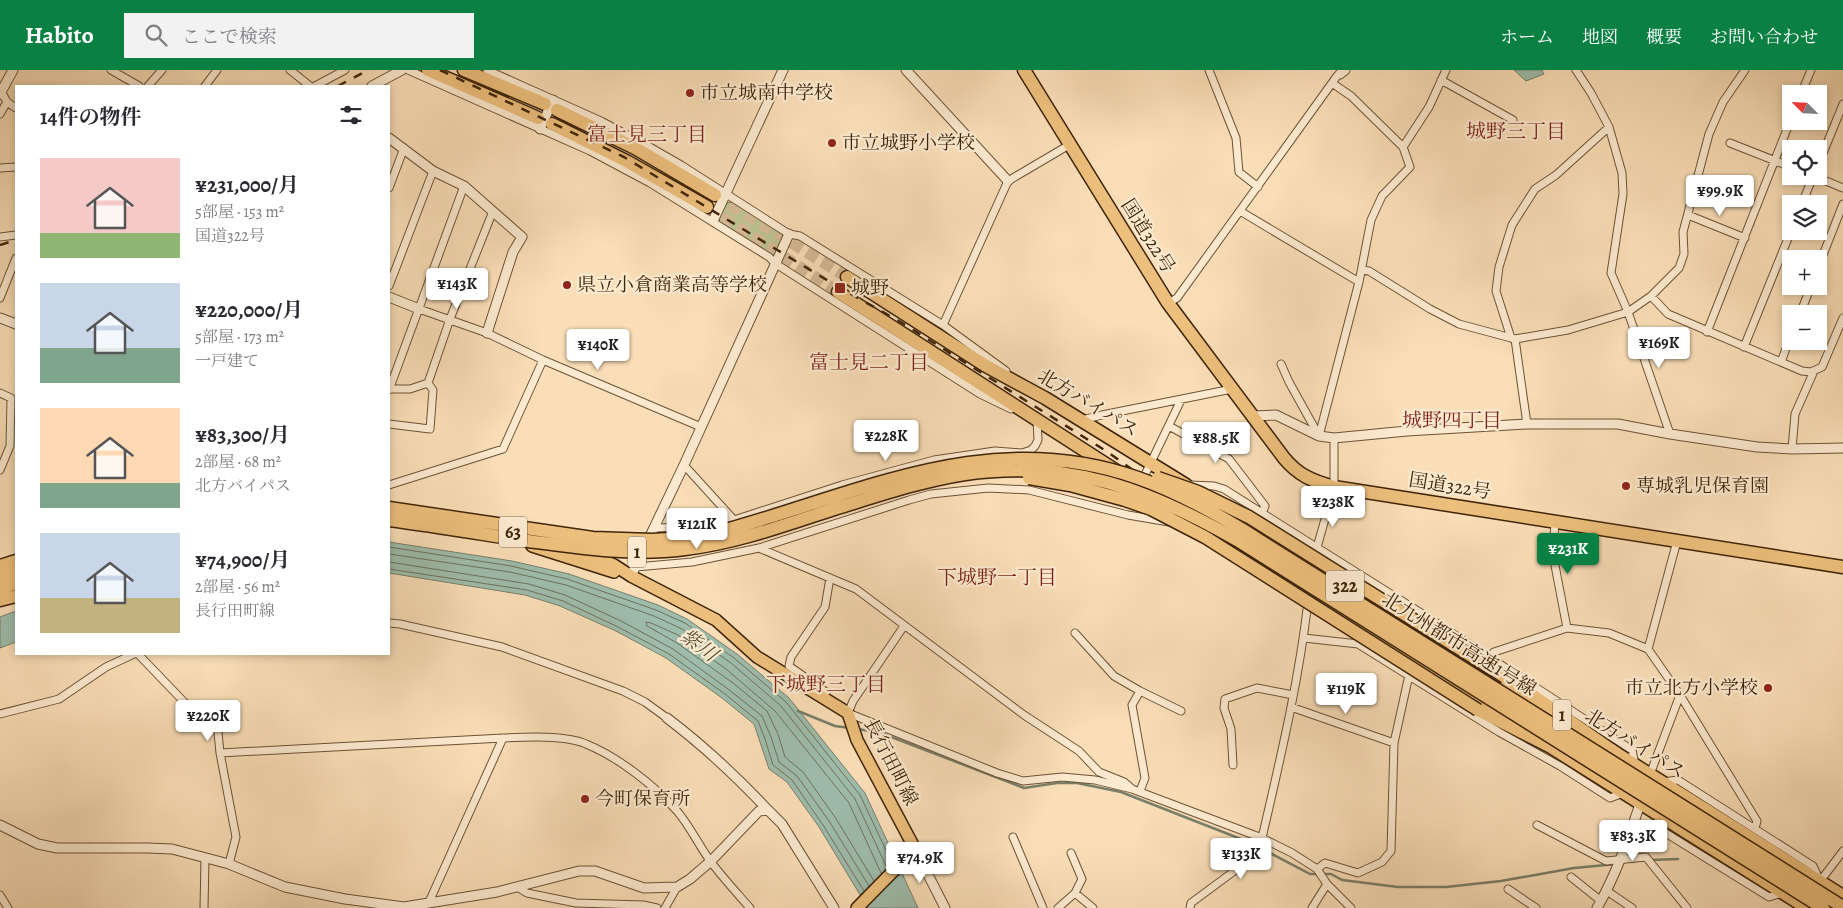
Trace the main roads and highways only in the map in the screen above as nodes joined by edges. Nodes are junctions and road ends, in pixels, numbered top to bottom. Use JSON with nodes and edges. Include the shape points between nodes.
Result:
{"nodes":[{"id":1,"x":428,"y":70,"type":"edge"},
{"id":2,"x":464,"y":70,"type":"edge"},
{"id":3,"x":1024,"y":70,"type":"edge"},
{"id":4,"x":720,"y":194,"type":"tunnel mouth"},
{"id":5,"x":707,"y":207,"type":"tunnel mouth"},
{"id":6,"x":847,"y":278,"type":"tunnel mouth"},
{"id":7,"x":838,"y":292,"type":"tunnel mouth"},
{"id":8,"x":1023,"y":459,"type":"junction"},
{"id":9,"x":879,"y":495,"type":"junction"},
{"id":10,"x":390,"y":508,"type":"edge"},
{"id":11,"x":390,"y":508,"type":"edge"},
{"id":12,"x":390,"y":520,"type":"edge"},
{"id":13,"x":390,"y":520,"type":"edge"},
{"id":14,"x":15,"y":561,"type":"edge"},
{"id":15,"x":0,"y":566,"type":"edge"},
{"id":16,"x":1843,"y":567,"type":"edge"},
{"id":17,"x":15,"y":571,"type":"edge"},
{"id":18,"x":633,"y":572,"type":"junction"},
{"id":19,"x":0,"y":576,"type":"edge"},
{"id":20,"x":15,"y":583,"type":"edge"},
{"id":21,"x":0,"y":588,"type":"edge"},
{"id":22,"x":15,"y":588,"type":"edge"},
{"id":23,"x":0,"y":593,"type":"edge"},
{"id":24,"x":15,"y":596,"type":"edge"},
{"id":25,"x":0,"y":600,"type":"edge"},
{"id":26,"x":1547,"y":745,"type":"junction"},
{"id":27,"x":1617,"y":754,"type":"junction"},
{"id":28,"x":1841,"y":893,"type":"edge"},
{"id":29,"x":1843,"y":907,"type":"edge"},
{"id":30,"x":856,"y":908,"type":"edge"},
{"id":31,"x":1805,"y":908,"type":"edge"},
{"id":32,"x":1822,"y":908,"type":"edge"}],
"edges":[{"from":1,"to":5,"type":"highway","via":[[628,162]]},
{"from":2,"to":4,"type":"highway","via":[[552,104]]},
{"from":3,"to":16,"type":"highway","name":"国道322号","via":[[1168,303],[1284,458],[1307,479],[1334,487]]},
{"from":6,"to":27,"type":"highway","name":"北方バイパス","number":"322","via":[[986,366],[1082,420]]},
{"from":7,"to":26,"type":"highway","number":"322","via":[[1204,529]]},
{"from":8,"to":10,"type":"highway","name":"北九州都市高速1号線","number":"1","bridge":true,"via":[[967,462],[907,474],[747,524],[685,538],[593,538]]},
{"from":8,"to":27,"type":"highway","number":"1","bridge":true,"via":[[1055,457],[1116,465],[1206,495],[1276,533],[1505,677]]},
{"from":8,"to":29,"type":"highway","name":"北九州都市高速1号線","number":"1","bridge":true,"via":[[1073,462],[1112,470],[1165,488],[1218,515]]},
{"from":9,"to":12,"type":"highway","name":"北九州都市高速1号線","number":"1","bridge":true,"via":[[740,538],[653,552],[572,547]]},
{"from":9,"to":26,"type":"highway","bridge":true,"via":[[965,478],[1002,476],[1070,486],[1151,509],[1205,537],[1478,710]]},
{"from":9,"to":32,"type":"highway","name":"北九州都市高速1号線","number":"1","bridge":true,"via":[[965,474],[1023,470],[1109,482],[1162,500],[1244,544]]},
{"from":11,"to":18,"type":"main road","name":"長行田町線","number":"63","via":[[428,512],[549,540]]},
{"from":13,"to":18,"type":"main road","name":"長行田町線","number":"63","via":[[434,525],[540,548],[602,569]]},
{"from":14,"to":15,"type":"highway"},
{"from":17,"to":19,"type":"highway"},
{"from":18,"to":30,"type":"main road","name":"長行田町線","number":"63","via":[[716,620],[757,657],[848,713],[857,740],[912,852]]},
{"from":20,"to":21,"type":"highway"},
{"from":22,"to":23,"type":"main road"},
{"from":24,"to":25,"type":"highway"},
{"from":26,"to":31,"type":"highway","number":"322"},
{"from":27,"to":28,"type":"highway","name":"北方バイパス","number":"322"}]}
